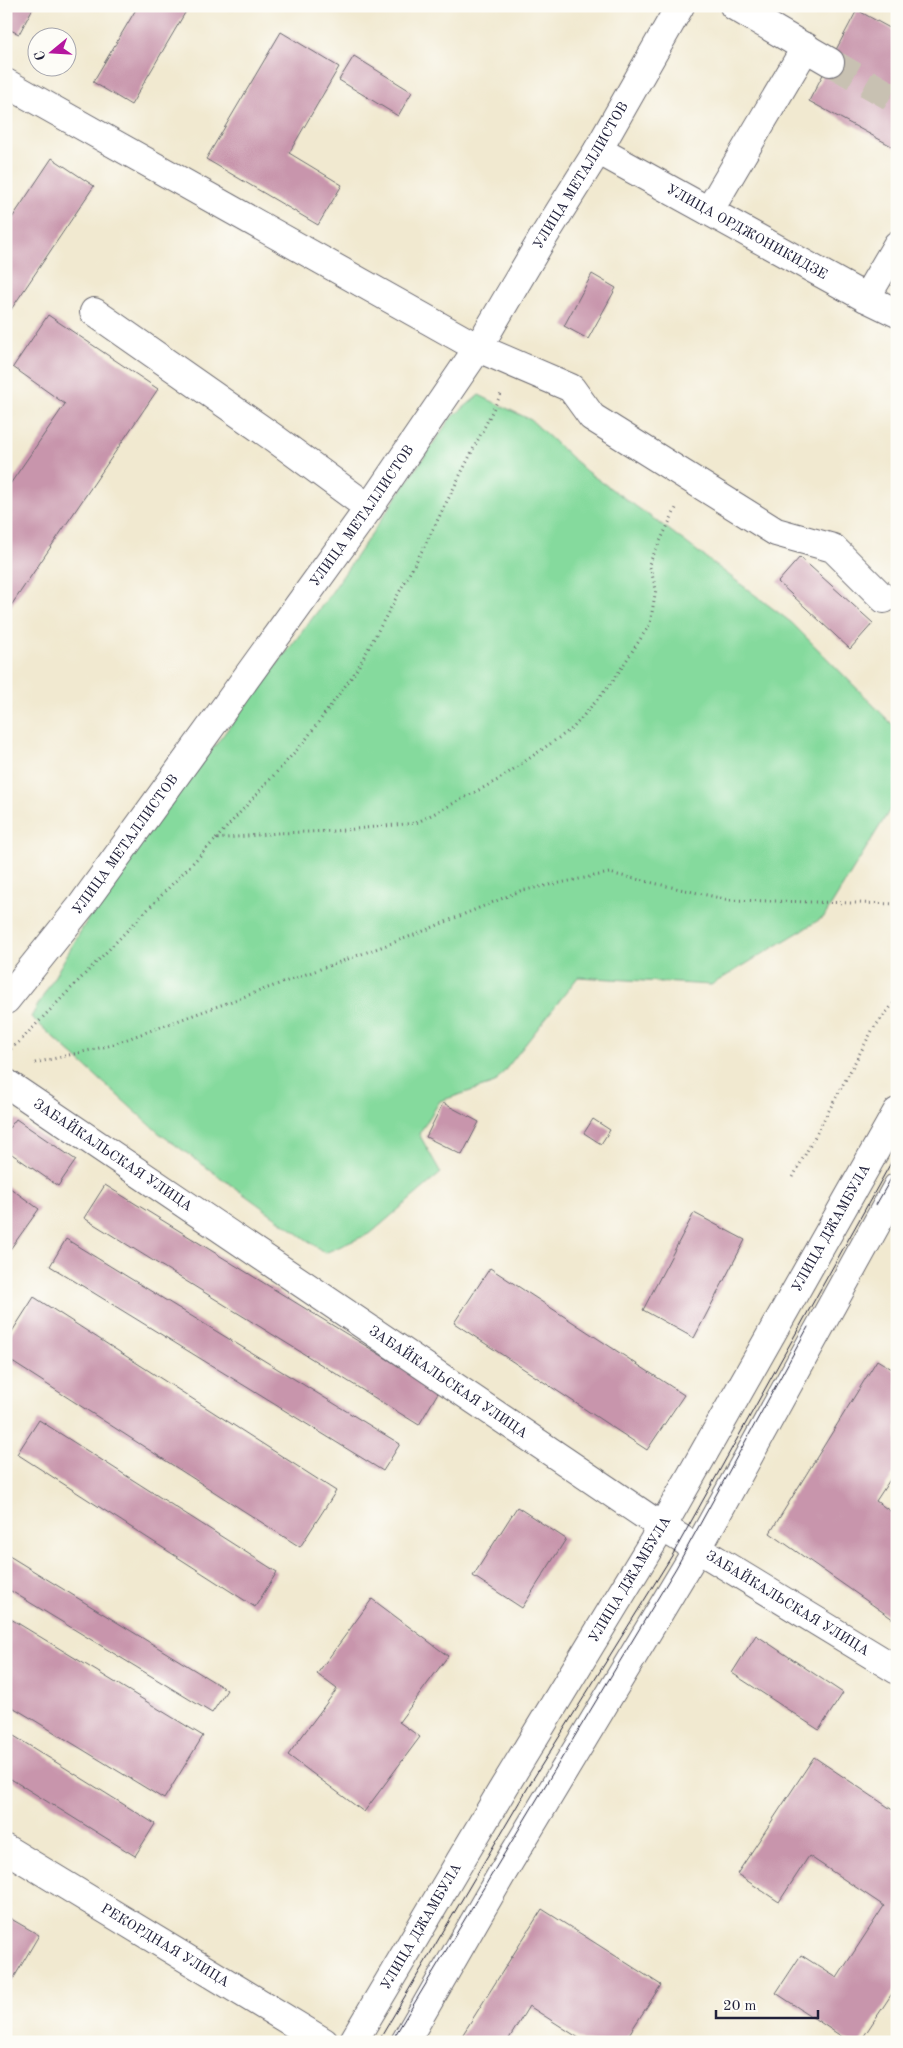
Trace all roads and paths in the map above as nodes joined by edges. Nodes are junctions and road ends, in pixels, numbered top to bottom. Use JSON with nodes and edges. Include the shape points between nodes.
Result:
{"nodes":[{"id":1,"x":680,"y":6,"type":"edge"},
{"id":2,"x":734,"y":6,"type":"edge"},
{"id":3,"x":806,"y":47,"type":"junction"},
{"id":4,"x":830,"y":62,"type":"tunnel mouth"},
{"id":5,"x":6,"y":83,"type":"edge"},
{"id":6,"x":598,"y":150,"type":"junction"},
{"id":7,"x":709,"y":211,"type":"junction"},
{"id":8,"x":897,"y":245,"type":"edge"},
{"id":9,"x":866,"y":298,"type":"junction"},
{"id":10,"x":94,"y":312,"type":"dead end"},
{"id":11,"x":897,"y":313,"type":"edge"},
{"id":12,"x":478,"y":348,"type":"junction"},
{"id":13,"x":515,"y":365,"type":"junction"},
{"id":14,"x":691,"y":478,"type":"junction"},
{"id":15,"x":369,"y":508,"type":"junction"},
{"id":16,"x":884,"y":599,"type":"dead end"},
{"id":17,"x":216,"y":839,"type":"junction"},
{"id":18,"x":897,"y":904,"type":"edge"},
{"id":19,"x":897,"y":999,"type":"edge"},
{"id":20,"x":6,"y":1000,"type":"edge"},
{"id":21,"x":6,"y":1052,"type":"edge"},
{"id":22,"x":28,"y":1065,"type":"dead end"},
{"id":23,"x":6,"y":1083,"type":"edge"},
{"id":24,"x":897,"y":1112,"type":"edge"},
{"id":25,"x":793,"y":1177,"type":"dead end"},
{"id":26,"x":897,"y":1187,"type":"edge"},
{"id":27,"x":662,"y":1527,"type":"junction"},
{"id":28,"x":698,"y":1548,"type":"junction"},
{"id":29,"x":897,"y":1670,"type":"edge"},
{"id":30,"x":6,"y":1849,"type":"edge"},
{"id":31,"x":324,"y":2042,"type":"edge"},
{"id":32,"x":353,"y":2042,"type":"edge"},
{"id":33,"x":405,"y":2042,"type":"edge"}],
"edges":[{"from":1,"to":6,"type":"street","name":"УЛИЦА МЕТАЛЛИСТОВ"},
{"from":2,"to":3,"type":"street"},
{"from":3,"to":4,"type":"street"},
{"from":3,"to":7,"type":"street"},
{"from":5,"to":12,"type":"street"},
{"from":6,"to":7,"type":"street","name":"УЛИЦА ОРДЖОНИКИДЗЕ"},
{"from":6,"to":12,"type":"street","name":"УЛИЦА МЕТАЛЛИСТОВ"},
{"from":7,"to":9,"type":"street","name":"УЛИЦА ОРДЖОНИКИДЗЕ"},
{"from":8,"to":9,"type":"street"},
{"from":9,"to":11,"type":"street","name":"УЛИЦА ОРДЖОНИКИДЗЕ"},
{"from":10,"to":15,"type":"street"},
{"from":12,"to":13,"type":"street"},
{"from":12,"to":15,"type":"street","name":"УЛИЦА МЕТАЛЛИСТОВ"},
{"from":13,"to":14,"type":"street","via":[[571,388],[592,417]]},
{"from":13,"to":17,"type":"path","via":[[424,547],[356,671],[304,742]]},
{"from":14,"to":16,"type":"street","via":[[776,532],[834,548]]},
{"from":14,"to":17,"type":"path","via":[[649,564],[656,589],[650,624],[613,681],[573,728],[498,780],[416,823]]},
{"from":15,"to":20,"type":"street","name":"УЛИЦА МЕТАЛЛИСТОВ","via":[[82,905]]},
{"from":17,"to":21,"type":"path"},
{"from":18,"to":22,"type":"path","via":[[729,900],[609,873],[520,891],[414,935],[108,1046]]},
{"from":19,"to":25,"type":"path","via":[[873,1029]]},
{"from":23,"to":27,"type":"street","name":"ЗАБАЙКАЛЬСКАЯ УЛИЦА"},
{"from":24,"to":27,"type":"street","name":"УЛИЦА ДЖАМБУЛА"},
{"from":26,"to":28,"type":"street"},
{"from":27,"to":28,"type":"street","name":"ЗАБАЙКАЛЬСКАЯ УЛИЦА"},
{"from":27,"to":32,"type":"street","name":"УЛИЦА ДЖАМБУЛА"},
{"from":28,"to":29,"type":"street","name":"ЗАБАЙКАЛЬСКАЯ УЛИЦА"},
{"from":28,"to":33,"type":"street"},
{"from":30,"to":31,"type":"street","name":"РЕКОРДНАЯ УЛИЦА"}]}
